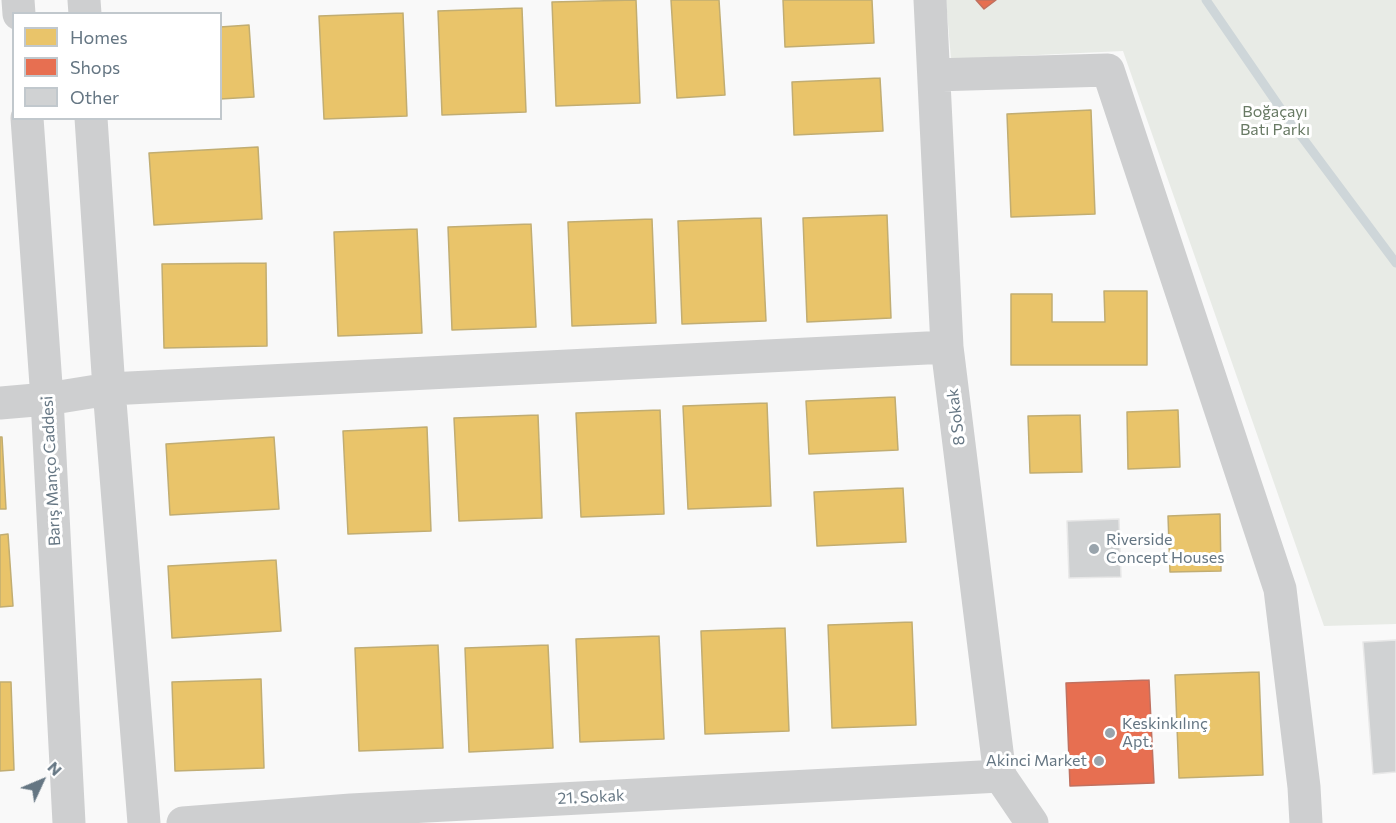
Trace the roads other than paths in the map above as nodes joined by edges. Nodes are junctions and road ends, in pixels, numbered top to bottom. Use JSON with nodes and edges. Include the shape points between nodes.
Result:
{"nodes":[{"id":1,"x":930,"y":0,"type":"edge"},
{"id":2,"x":934,"y":75,"type":"junction"},
{"id":3,"x":27,"y":120,"type":"edge"},
{"id":4,"x":92,"y":120,"type":"edge"},
{"id":5,"x":947,"y":347,"type":"junction"},
{"id":6,"x":109,"y":388,"type":"junction"},
{"id":7,"x":47,"y":399,"type":"junction"},
{"id":8,"x":0,"y":403,"type":"edge"},
{"id":9,"x":1000,"y":776,"type":"junction"},
{"id":10,"x":352,"y":817,"type":"edge"},
{"id":11,"x":69,"y":823,"type":"edge"},
{"id":12,"x":144,"y":823,"type":"edge"},
{"id":13,"x":183,"y":823,"type":"edge"},
{"id":14,"x":1032,"y":823,"type":"edge"},
{"id":15,"x":1306,"y":823,"type":"edge"}],
"edges":[{"from":1,"to":2,"type":"street","name":"8 Sokak"},
{"from":2,"to":5,"type":"street","name":"8 Sokak"},
{"from":2,"to":15,"type":"street","via":[[1108,70],[1280,589]]},
{"from":3,"to":7,"type":"street","name":"Barış Manço Caddesi"},
{"from":4,"to":6,"type":"street"},
{"from":5,"to":6,"type":"street"},
{"from":5,"to":9,"type":"street","name":"8 Sokak"},
{"from":6,"to":7,"type":"street"},
{"from":6,"to":12,"type":"street"},
{"from":7,"to":8,"type":"street"},
{"from":7,"to":11,"type":"street","name":"Barış Manço Caddesi"},
{"from":9,"to":10,"type":"street","name":"21. Sokak"},
{"from":9,"to":14,"type":"street","name":"8 Sokak"},
{"from":10,"to":13,"type":"street","name":"21. Sokak"}]}
